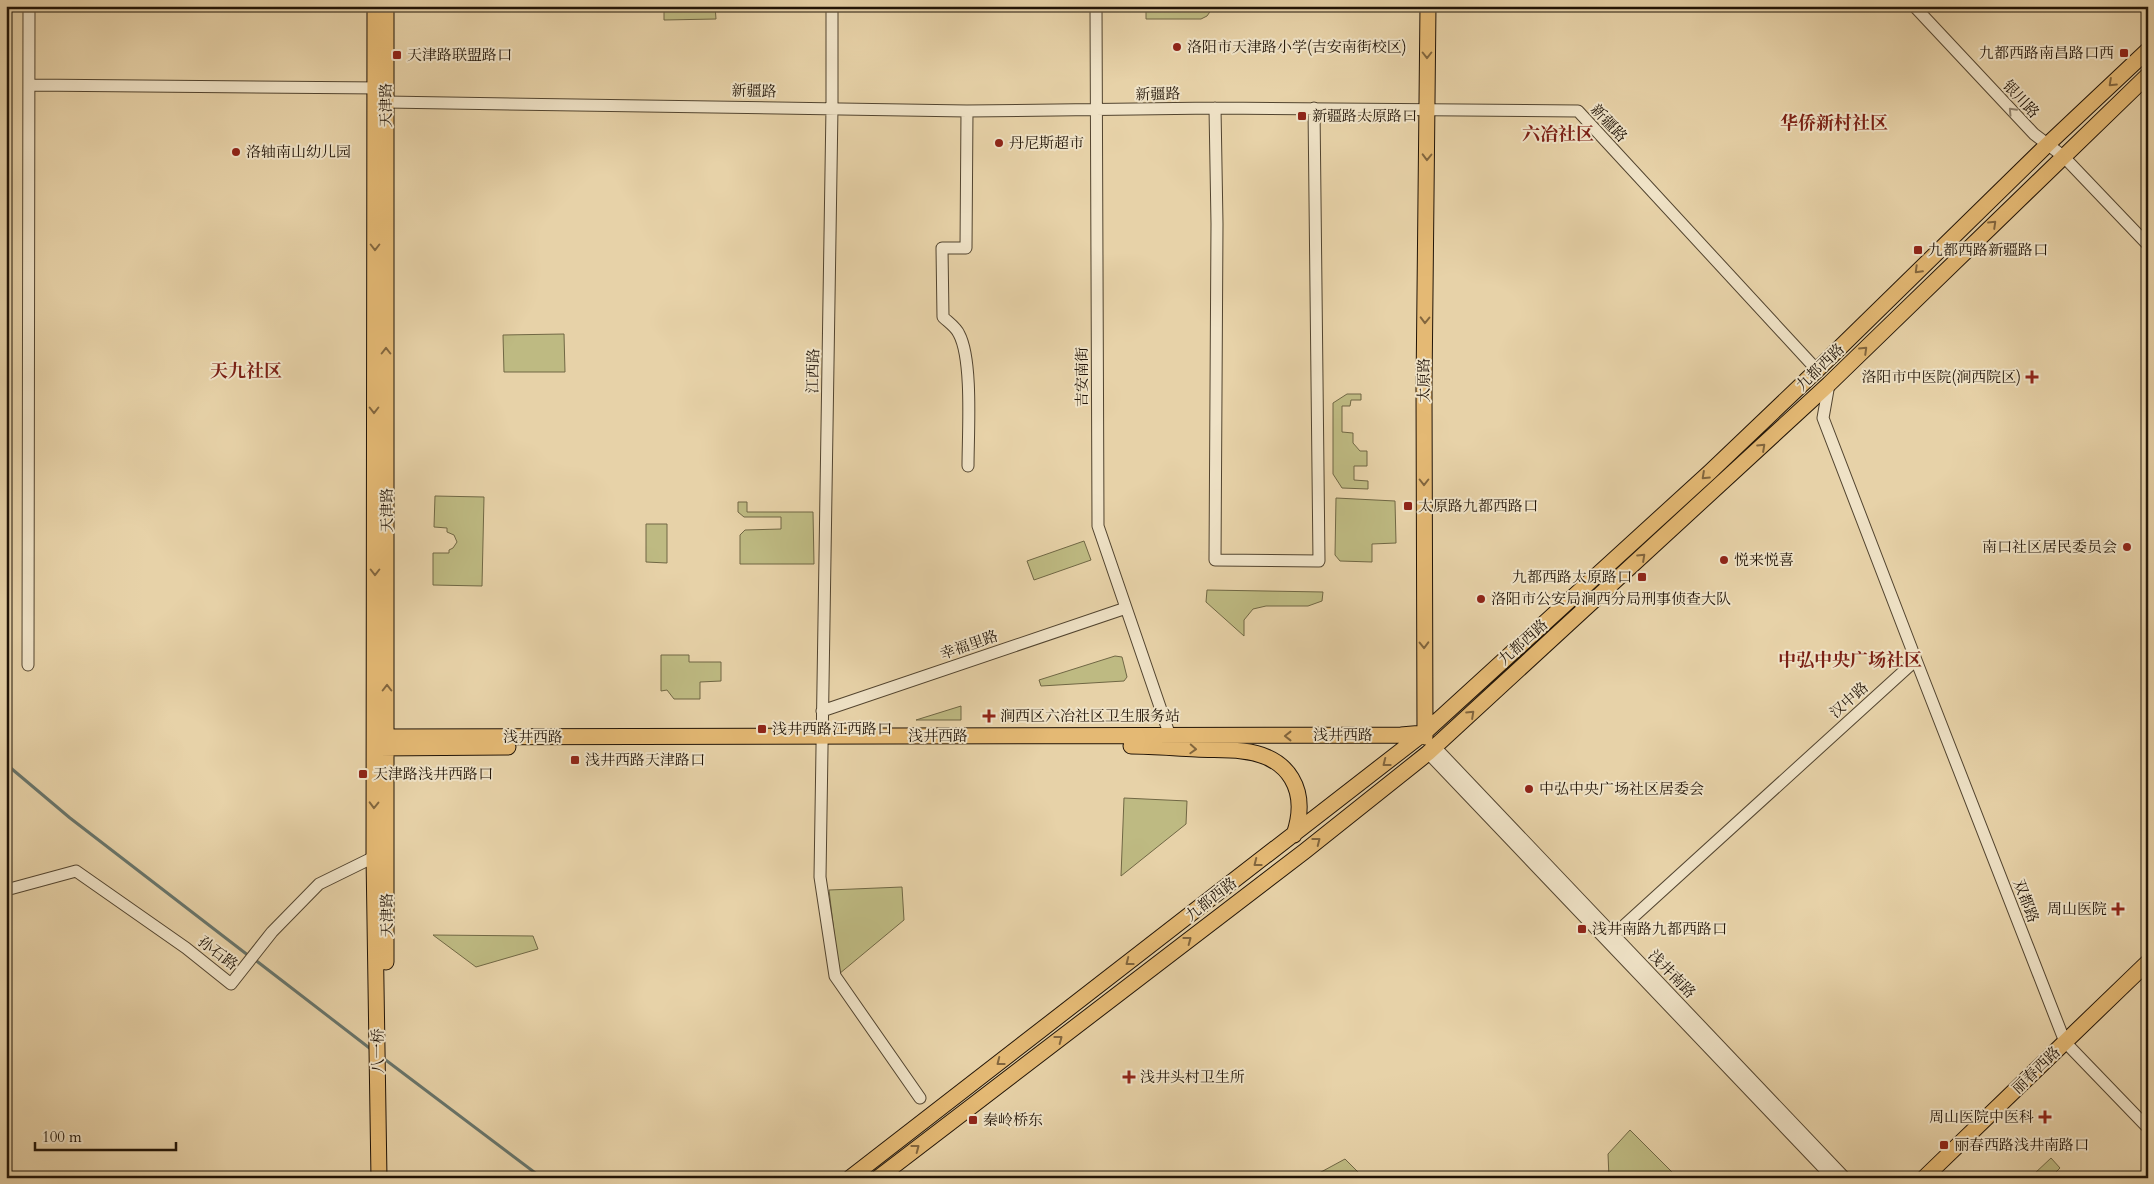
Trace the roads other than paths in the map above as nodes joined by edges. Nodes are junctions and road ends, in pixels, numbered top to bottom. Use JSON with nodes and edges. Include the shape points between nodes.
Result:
{"nodes":[{"id":1,"x":29,"y":6,"type":"edge"},
{"id":2,"x":375,"y":6,"type":"edge"},
{"id":3,"x":386,"y":6,"type":"edge"},
{"id":4,"x":832,"y":6,"type":"edge"},
{"id":5,"x":1096,"y":6,"type":"edge"},
{"id":6,"x":1428,"y":6,"type":"edge"},
{"id":7,"x":1914,"y":6,"type":"edge"},
{"id":8,"x":2148,"y":50,"type":"edge"},
{"id":9,"x":2148,"y":75,"type":"edge"},
{"id":10,"x":28,"y":86,"type":"junction"},
{"id":11,"x":382,"y":93,"type":"junction"},
{"id":12,"x":832,"y":107,"type":"junction"},
{"id":13,"x":1215,"y":108,"type":"junction"},
{"id":14,"x":1314,"y":108,"type":"junction"},
{"id":15,"x":1427,"y":108,"type":"junction"},
{"id":16,"x":1096,"y":110,"type":"junction"},
{"id":17,"x":968,"y":111,"type":"junction"},
{"id":18,"x":2047,"y":145,"type":"junction"},
{"id":19,"x":2061,"y":158,"type":"junction"},
{"id":20,"x":2148,"y":245,"type":"edge"},
{"id":21,"x":2148,"y":254,"type":"edge"},
{"id":22,"x":1817,"y":370,"type":"junction"},
{"id":23,"x":1829,"y":384,"type":"junction"},
{"id":24,"x":968,"y":466,"type":"dead end"},
{"id":25,"x":1126,"y":608,"type":"junction"},
{"id":26,"x":1916,"y":660,"type":"junction"},
{"id":27,"x":28,"y":665,"type":"dead end"},
{"id":28,"x":822,"y":710,"type":"junction"},
{"id":29,"x":1424,"y":733,"type":"junction"},
{"id":30,"x":1170,"y":736,"type":"junction"},
{"id":31,"x":381,"y":742,"type":"junction"},
{"id":32,"x":821,"y":742,"type":"junction"},
{"id":33,"x":1432,"y":750,"type":"junction"},
{"id":34,"x":1294,"y":835,"type":"junction"},
{"id":35,"x":380,"y":857,"type":"junction"},
{"id":36,"x":6,"y":890,"type":"edge"},
{"id":37,"x":1611,"y":937,"type":"junction"},
{"id":38,"x":2148,"y":962,"type":"edge"},
{"id":39,"x":2148,"y":976,"type":"edge"},
{"id":40,"x":378,"y":999,"type":"joint"},
{"id":41,"x":386,"y":1014,"type":"joint"},
{"id":42,"x":2068,"y":1046,"type":"junction"},
{"id":43,"x":920,"y":1098,"type":"dead end"},
{"id":44,"x":383,"y":1108,"type":"junction"},
{"id":45,"x":2148,"y":1128,"type":"edge"},
{"id":46,"x":379,"y":1178,"type":"edge"},
{"id":47,"x":388,"y":1178,"type":"edge"},
{"id":48,"x":850,"y":1178,"type":"edge"},
{"id":49,"x":878,"y":1178,"type":"edge"},
{"id":50,"x":1833,"y":1178,"type":"edge"},
{"id":51,"x":1845,"y":1178,"type":"edge"},
{"id":52,"x":1924,"y":1178,"type":"edge"},
{"id":53,"x":1936,"y":1178,"type":"edge"}],
"edges":[{"from":1,"to":10,"type":"street"},
{"from":2,"to":11,"type":"main road","name":"天津路"},
{"from":3,"to":11,"type":"main road","name":"天津路"},
{"from":4,"to":12,"type":"street","name":"江西路"},
{"from":5,"to":16,"type":"street","name":"吉安南街"},
{"from":6,"to":15,"type":"main road","name":"太原路","one_way":true},
{"from":18,"to":7,"type":"street","name":"银川路","one_way":true},
{"from":8,"to":18,"type":"main road","name":"九都西路","one_way":true},
{"from":9,"to":19,"type":"main road","name":"九都西路"},
{"from":10,"to":11,"type":"street","name":"新疆路"},
{"from":10,"to":27,"type":"street"},
{"from":11,"to":12,"type":"street","name":"新疆路"},
{"from":11,"to":31,"type":"main road","name":"天津路"},
{"from":12,"to":17,"type":"street","name":"新疆路"},
{"from":12,"to":28,"type":"street","name":"江西路"},
{"from":13,"to":14,"type":"street","name":"新疆路"},
{"from":13,"to":14,"type":"street","via":[[1216,560],[1319,560]]},
{"from":13,"to":16,"type":"street","name":"新疆路"},
{"from":14,"to":15,"type":"street","name":"新疆路"},
{"from":15,"to":22,"type":"street","name":"新疆路","via":[[1578,110]]},
{"from":15,"to":29,"type":"main road","name":"太原路","one_way":true},
{"from":16,"to":17,"type":"street","name":"新疆路"},
{"from":16,"to":25,"type":"street","name":"吉安南街","via":[[1098,526]]},
{"from":17,"to":24,"type":"street","via":[[966,248],[942,248],[943,317],[959,332],[968,371]]},
{"from":18,"to":19,"type":"street","name":"银川路"},
{"from":18,"to":22,"type":"main road","name":"九都西路","one_way":true},
{"from":19,"to":20,"type":"street","name":"银川路"},
{"from":19,"to":21,"type":"street","name":"银川路"},
{"from":23,"to":19,"type":"main road","name":"九都西路","one_way":true},
{"from":22,"to":29,"type":"main road","name":"九都西路","one_way":true},
{"from":23,"to":26,"type":"street","via":[[1824,418]]},
{"from":33,"to":23,"type":"main road","name":"九都西路","one_way":true},
{"from":25,"to":28,"type":"street","name":"幸福里路"},
{"from":25,"to":30,"type":"street","name":"吉安南街"},
{"from":26,"to":37,"type":"street","name":"汉中路"},
{"from":26,"to":42,"type":"street","name":"双都路"},
{"from":28,"to":32,"type":"street","name":"江西路"},
{"from":29,"to":30,"type":"main road","name":"浅井西路","one_way":true},
{"from":29,"to":33,"type":"main road","name":"太原路"},
{"from":29,"to":34,"type":"main road","name":"九都西路","one_way":true},
{"from":30,"to":32,"type":"main road","name":"浅井西路"},
{"from":31,"to":32,"type":"main road","name":"浅井西路"},
{"from":31,"to":35,"type":"main road","name":"天津路"},
{"from":32,"to":34,"type":"main road","name":"浅井西路","one_way":true,"via":[[1138,746],[1243,751],[1270,759],[1287,771],[1295,784],[1299,818]]},
{"from":32,"to":43,"type":"street","name":"江西路","via":[[820,878],[836,976]]},
{"from":33,"to":37,"type":"street","name":"浅井南路"},
{"from":49,"to":33,"type":"main road","name":"九都西路","one_way":true},
{"from":34,"to":48,"type":"main road","name":"九都西路","one_way":true},
{"from":35,"to":36,"type":"street","name":"孙石路","via":[[319,884],[272,932],[231,984],[186,948],[76,871]]},
{"from":35,"to":40,"type":"main road","name":"天津路"},
{"from":35,"to":41,"type":"main road","name":"天津路"},
{"from":37,"to":50,"type":"street","name":"浅井南路"},
{"from":37,"to":51,"type":"street","name":"浅井南路"},
{"from":38,"to":42,"type":"main road","name":"丽春西路"},
{"from":39,"to":42,"type":"main road","name":"丽春西路"},
{"from":40,"to":44,"type":"main road","name":"八一桥"},
{"from":41,"to":44,"type":"main road","name":"八一桥"},
{"from":42,"to":45,"type":"street","name":"双都路"},
{"from":42,"to":52,"type":"main road","name":"丽春西路"},
{"from":42,"to":53,"type":"main road","name":"丽春西路"},
{"from":44,"to":46,"type":"main road"},
{"from":44,"to":47,"type":"main road"}]}
